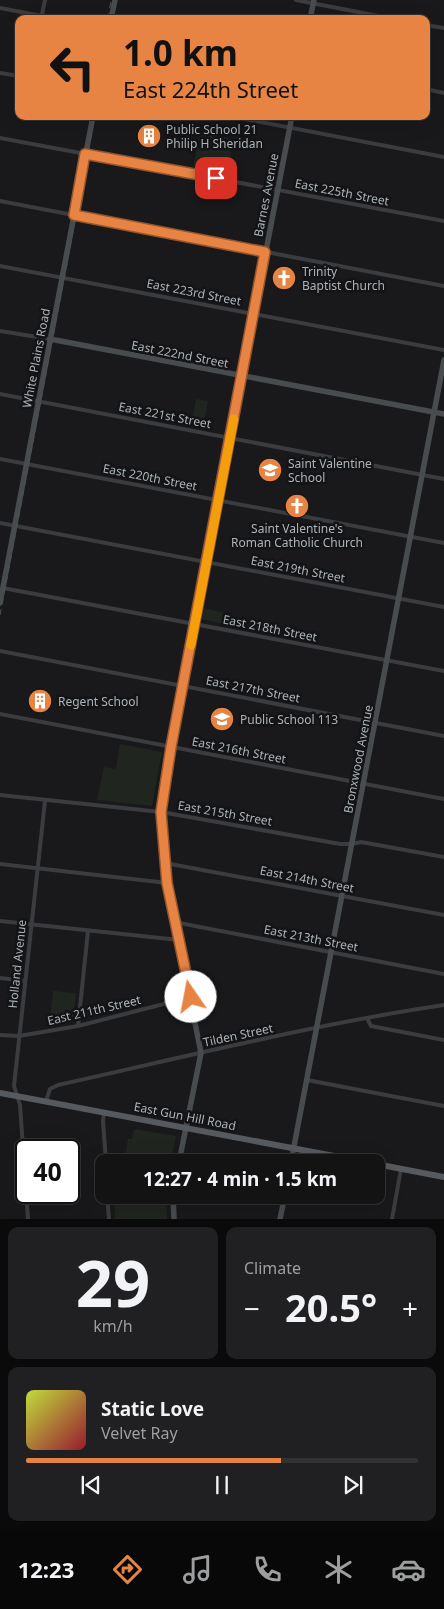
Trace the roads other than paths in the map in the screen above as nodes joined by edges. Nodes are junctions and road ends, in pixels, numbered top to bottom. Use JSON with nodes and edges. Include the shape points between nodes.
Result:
{"nodes":[{"id":1,"x":45,"y":0,"type":"edge"},
{"id":2,"x":115,"y":0,"type":"edge"},
{"id":3,"x":296,"y":0,"type":"edge"},
{"id":4,"x":314,"y":2,"type":"edge"},
{"id":5,"x":0,"y":8,"type":"edge"},
{"id":6,"x":33,"y":15,"type":"edge"},
{"id":7,"x":42,"y":15,"type":"edge"},
{"id":8,"x":112,"y":15,"type":"edge"},
{"id":9,"x":311,"y":15,"type":"edge"},
{"id":10,"x":375,"y":15,"type":"edge"},
{"id":11,"x":430,"y":26,"type":"edge"},
{"id":12,"x":444,"y":28,"type":"edge"},
{"id":13,"x":0,"y":73,"type":"edge"},
{"id":14,"x":15,"y":75,"type":"edge"},
{"id":15,"x":430,"y":90,"type":"edge"},
{"id":16,"x":444,"y":92,"type":"edge"},
{"id":17,"x":91,"y":120,"type":"edge"},
{"id":18,"x":249,"y":120,"type":"edge"},
{"id":19,"x":291,"y":120,"type":"edge"},
{"id":20,"x":290,"y":128,"type":"junction"},
{"id":21,"x":0,"y":138,"type":"edge"},
{"id":22,"x":85,"y":154,"type":"junction"},
{"id":23,"x":444,"y":157,"type":"edge"},
{"id":24,"x":278,"y":190,"type":"junction"},
{"id":25,"x":0,"y":201,"type":"edge"},
{"id":26,"x":74,"y":215,"type":"junction"},
{"id":27,"x":444,"y":221,"type":"edge"},
{"id":28,"x":265,"y":252,"type":"junction"},
{"id":29,"x":0,"y":266,"type":"edge"},
{"id":30,"x":62,"y":277,"type":"junction"},
{"id":31,"x":444,"y":286,"type":"edge"},
{"id":32,"x":254,"y":314,"type":"junction"},
{"id":33,"x":0,"y":331,"type":"edge"},
{"id":34,"x":50,"y":339,"type":"junction"},
{"id":35,"x":444,"y":350,"type":"edge"},
{"id":36,"x":444,"y":360,"type":"edge"},
{"id":37,"x":242,"y":376,"type":"junction"},
{"id":38,"x":0,"y":394,"type":"edge"},
{"id":39,"x":38,"y":401,"type":"junction"},
{"id":40,"x":434,"y":412,"type":"junction"},
{"id":41,"x":444,"y":414,"type":"edge"},
{"id":42,"x":230,"y":438,"type":"junction"},
{"id":43,"x":0,"y":458,"type":"edge"},
{"id":44,"x":26,"y":464,"type":"junction"},
{"id":45,"x":422,"y":474,"type":"junction"},
{"id":46,"x":444,"y":479,"type":"edge"},
{"id":47,"x":218,"y":500,"type":"junction"},
{"id":48,"x":0,"y":523,"type":"edge"},
{"id":49,"x":15,"y":526,"type":"junction"},
{"id":50,"x":411,"y":537,"type":"junction"},
{"id":51,"x":444,"y":543,"type":"edge"},
{"id":52,"x":206,"y":562,"type":"junction"},
{"id":53,"x":3,"y":588,"type":"junction"},
{"id":54,"x":399,"y":599,"type":"junction"},
{"id":55,"x":0,"y":603,"type":"edge"},
{"id":56,"x":444,"y":607,"type":"edge"},
{"id":57,"x":194,"y":624,"type":"junction"},
{"id":58,"x":0,"y":651,"type":"edge"},
{"id":59,"x":387,"y":660,"type":"junction"},
{"id":60,"x":444,"y":671,"type":"edge"},
{"id":61,"x":184,"y":686,"type":"junction"},
{"id":62,"x":0,"y":714,"type":"edge"},
{"id":63,"x":375,"y":723,"type":"junction"},
{"id":64,"x":444,"y":736,"type":"edge"},
{"id":65,"x":171,"y":747,"type":"junction"},
{"id":66,"x":364,"y":784,"type":"junction"},
{"id":67,"x":0,"y":795,"type":"edge"},
{"id":68,"x":444,"y":799,"type":"edge"},
{"id":69,"x":45,"y":801,"type":"junction"},
{"id":70,"x":161,"y":812,"type":"junction"},
{"id":71,"x":352,"y":844,"type":"junction"},
{"id":72,"x":444,"y":857,"type":"edge"},
{"id":73,"x":165,"y":863,"type":"junction"},
{"id":74,"x":0,"y":864,"type":"edge"},
{"id":75,"x":38,"y":868,"type":"junction"},
{"id":76,"x":167,"y":883,"type":"junction"},
{"id":77,"x":342,"y":896,"type":"junction"},
{"id":78,"x":444,"y":915,"type":"edge"},
{"id":79,"x":0,"y":922,"type":"edge"},
{"id":80,"x":174,"y":922,"type":"junction"},
{"id":81,"x":31,"y":925,"type":"junction"},
{"id":82,"x":88,"y":930,"type":"junction"},
{"id":83,"x":179,"y":940,"type":"junction"},
{"id":84,"x":332,"y":952,"type":"junction"},
{"id":85,"x":444,"y":974,"type":"edge"},
{"id":86,"x":0,"y":978,"type":"edge"},
{"id":87,"x":25,"y":981,"type":"junction"},
{"id":88,"x":191,"y":997,"type":"junction"},
{"id":89,"x":444,"y":1005,"type":"edge"},
{"id":90,"x":367,"y":1018,"type":"junction"},
{"id":91,"x":78,"y":1026,"type":"junction"},
{"id":92,"x":317,"y":1028,"type":"junction"},
{"id":93,"x":0,"y":1035,"type":"edge"},
{"id":94,"x":19,"y":1036,"type":"junction"},
{"id":95,"x":444,"y":1040,"type":"edge"},
{"id":96,"x":201,"y":1053,"type":"junction"},
{"id":97,"x":308,"y":1080,"type":"junction"},
{"id":98,"x":0,"y":1092,"type":"edge"},
{"id":99,"x":17,"y":1096,"type":"junction"},
{"id":100,"x":46,"y":1102,"type":"junction"},
{"id":101,"x":444,"y":1106,"type":"edge"},
{"id":102,"x":104,"y":1112,"type":"junction"},
{"id":103,"x":186,"y":1128,"type":"junction"},
{"id":104,"x":294,"y":1149,"type":"junction"},
{"id":105,"x":105,"y":1154,"type":"edge"},
{"id":106,"x":181,"y":1154,"type":"edge"},
{"id":107,"x":293,"y":1154,"type":"edge"},
{"id":108,"x":322,"y":1154,"type":"edge"},
{"id":109,"x":385,"y":1166,"type":"edge"},
{"id":110,"x":401,"y":1169,"type":"junction"},
{"id":111,"x":444,"y":1177,"type":"edge"},
{"id":112,"x":108,"y":1204,"type":"edge"},
{"id":113,"x":173,"y":1204,"type":"edge"},
{"id":114,"x":283,"y":1204,"type":"edge"},
{"id":115,"x":28,"y":1219,"type":"edge"},
{"id":116,"x":109,"y":1219,"type":"edge"},
{"id":117,"x":174,"y":1219,"type":"edge"},
{"id":118,"x":280,"y":1219,"type":"edge"},
{"id":119,"x":392,"y":1219,"type":"edge"}],
"edges":[{"from":1,"to":7,"type":"street"},
{"from":2,"to":8,"type":"street"},
{"from":3,"to":4,"type":"street"},
{"from":4,"to":9,"type":"street"},
{"from":4,"to":10,"type":"street"},
{"from":5,"to":6,"type":"street"},
{"from":11,"to":12,"type":"street"},
{"from":13,"to":14,"type":"street"},
{"from":15,"to":16,"type":"street"},
{"from":17,"to":22,"type":"street","name":"White Plains Road"},
{"from":18,"to":20,"type":"street"},
{"from":19,"to":20,"type":"street","name":"Barnes Avenue"},
{"from":20,"to":23,"type":"street"},
{"from":20,"to":24,"type":"street","name":"Barnes Avenue"},
{"from":21,"to":22,"type":"street","name":"East 225th Street"},
{"from":22,"to":24,"type":"street","name":"East 225th Street"},
{"from":22,"to":26,"type":"street","name":"White Plains Road"},
{"from":24,"to":27,"type":"street","name":"East 225th Street"},
{"from":24,"to":28,"type":"street","name":"Barnes Avenue"},
{"from":25,"to":26,"type":"street"},
{"from":26,"to":28,"type":"street"},
{"from":26,"to":30,"type":"street","name":"White Plains Road"},
{"from":28,"to":31,"type":"street"},
{"from":28,"to":32,"type":"street","name":"Barnes Avenue"},
{"from":29,"to":30,"type":"street","name":"East 223rd Street"},
{"from":30,"to":32,"type":"street","name":"East 223rd Street"},
{"from":30,"to":34,"type":"street","name":"White Plains Road"},
{"from":32,"to":35,"type":"street","name":"East 223rd Street"},
{"from":32,"to":37,"type":"street","name":"Barnes Avenue"},
{"from":33,"to":34,"type":"street","name":"East 222nd Street"},
{"from":34,"to":37,"type":"street","name":"East 222nd Street"},
{"from":34,"to":39,"type":"street","name":"White Plains Road"},
{"from":36,"to":40,"type":"street","name":"Bronxwood Avenue"},
{"from":37,"to":40,"type":"street","name":"East 222nd Street"},
{"from":37,"to":42,"type":"street","name":"Barnes Avenue"},
{"from":38,"to":39,"type":"street","name":"East 221st Street"},
{"from":39,"to":42,"type":"street","name":"East 221st Street"},
{"from":39,"to":44,"type":"street","name":"White Plains Road"},
{"from":40,"to":41,"type":"street","name":"East 222nd Street"},
{"from":40,"to":45,"type":"street","name":"Bronxwood Avenue"},
{"from":42,"to":45,"type":"street","name":"East 221st Street"},
{"from":42,"to":47,"type":"street","name":"Barnes Avenue"},
{"from":43,"to":44,"type":"street","name":"East 220th Street"},
{"from":44,"to":47,"type":"street","name":"East 220th Street"},
{"from":44,"to":49,"type":"street","name":"White Plains Road"},
{"from":45,"to":46,"type":"street","name":"East 221st Street"},
{"from":45,"to":50,"type":"street","name":"Bronxwood Avenue"},
{"from":47,"to":50,"type":"street","name":"East 220th Street"},
{"from":47,"to":52,"type":"street","name":"Barnes Avenue"},
{"from":48,"to":49,"type":"street","name":"East 219th Street"},
{"from":49,"to":52,"type":"street","name":"East 219th Street"},
{"from":49,"to":53,"type":"street","name":"White Plains Road"},
{"from":50,"to":51,"type":"street","name":"East 220th Street"},
{"from":50,"to":54,"type":"street","name":"Bronxwood Avenue"},
{"from":52,"to":54,"type":"street","name":"East 219th Street"},
{"from":52,"to":57,"type":"street","name":"Barnes Avenue"},
{"from":53,"to":55,"type":"street","name":"White Plains Road"},
{"from":53,"to":57,"type":"street","name":"East 218th Street"},
{"from":54,"to":56,"type":"street","name":"East 219th Street"},
{"from":54,"to":59,"type":"street","name":"Bronxwood Avenue"},
{"from":57,"to":59,"type":"street","name":"East 218th Street"},
{"from":57,"to":61,"type":"street","name":"Barnes Avenue"},
{"from":58,"to":61,"type":"street","name":"East 217th Street"},
{"from":59,"to":60,"type":"street","name":"East 218th Street"},
{"from":59,"to":63,"type":"street","name":"Bronxwood Avenue"},
{"from":61,"to":63,"type":"street","name":"East 217th Street"},
{"from":61,"to":65,"type":"street","name":"Barnes Avenue"},
{"from":62,"to":65,"type":"street","name":"East 216th Street"},
{"from":63,"to":64,"type":"street","name":"East 217th Street"},
{"from":63,"to":66,"type":"street","name":"Bronxwood Avenue"},
{"from":65,"to":66,"type":"street","name":"East 216th Street"},
{"from":65,"to":70,"type":"street","name":"Barnes Avenue"},
{"from":66,"to":68,"type":"street","name":"East 216th Street"},
{"from":66,"to":71,"type":"street","name":"Bronxwood Avenue"},
{"from":67,"to":69,"type":"street","name":"East 215th Street"},
{"from":69,"to":70,"type":"street","name":"East 215th Street"},
{"from":69,"to":75,"type":"street","name":"Holland Avenue"},
{"from":70,"to":71,"type":"street","name":"East 215th Street"},
{"from":70,"to":73,"type":"street","name":"Barnes Avenue"},
{"from":71,"to":72,"type":"street","name":"East 215th Street","via":[[361,842]]},
{"from":71,"to":77,"type":"street","name":"Bronxwood Avenue"},
{"from":73,"to":76,"type":"street","name":"Barnes Avenue"},
{"from":73,"to":77,"type":"street","name":"East 214th Street"},
{"from":74,"to":75,"type":"street"},
{"from":75,"to":76,"type":"street"},
{"from":75,"to":81,"type":"street","name":"Holland Avenue"},
{"from":76,"to":80,"type":"street","name":"Barnes Avenue"},
{"from":77,"to":78,"type":"street","name":"East 214th Street"},
{"from":77,"to":84,"type":"street","name":"Bronxwood Avenue"},
{"from":79,"to":81,"type":"street"},
{"from":80,"to":83,"type":"street","name":"Barnes Avenue"},
{"from":80,"to":84,"type":"street","name":"East 213th Street"},
{"from":81,"to":82,"type":"street"},
{"from":81,"to":87,"type":"street","name":"Holland Avenue"},
{"from":82,"to":83,"type":"street"},
{"from":82,"to":91,"type":"street"},
{"from":83,"to":88,"type":"street","name":"Barnes Avenue"},
{"from":84,"to":85,"type":"street","name":"East 213th Street"},
{"from":84,"to":92,"type":"street","name":"Bronxwood Avenue"},
{"from":86,"to":87,"type":"street"},
{"from":87,"to":94,"type":"street","name":"Holland Avenue"},
{"from":88,"to":91,"type":"street","name":"East 211th Street"},
{"from":88,"to":96,"type":"street","name":"Barnes Avenue"},
{"from":89,"to":90,"type":"street","name":"Tilden Street"},
{"from":90,"to":92,"type":"street","name":"Tilden Street"},
{"from":90,"to":95,"type":"street","via":[[371,1026]]},
{"from":91,"to":94,"type":"street","name":"East 211th Street"},
{"from":92,"to":96,"type":"street","name":"Tilden Street"},
{"from":92,"to":97,"type":"street","name":"Bronxwood Avenue"},
{"from":93,"to":94,"type":"street","name":"East 211th Street"},
{"from":94,"to":99,"type":"street","name":"Holland Avenue","via":[[14,1086]]},
{"from":96,"to":100,"type":"street","name":"Tilden Street","via":[[58,1085],[50,1089]]},
{"from":96,"to":103,"type":"street","name":"Barnes Avenue"},
{"from":97,"to":101,"type":"street"},
{"from":97,"to":104,"type":"street","name":"Bronxwood Avenue"},
{"from":98,"to":99,"type":"main road","name":"East Gun Hill Road"},
{"from":99,"to":100,"type":"main road","name":"East Gun Hill Road"},
{"from":99,"to":115,"type":"street","name":"Holland Avenue"},
{"from":100,"to":102,"type":"main road","name":"East Gun Hill Road"},
{"from":102,"to":103,"type":"main road","name":"East Gun Hill Road"},
{"from":102,"to":105,"type":"street"},
{"from":103,"to":104,"type":"main road","name":"East Gun Hill Road"},
{"from":103,"to":106,"type":"street","name":"Barnes Avenue"},
{"from":104,"to":107,"type":"street","name":"Bronxwood Avenue"},
{"from":104,"to":108,"type":"main road","name":"East Gun Hill Road"},
{"from":109,"to":110,"type":"main road"},
{"from":110,"to":111,"type":"main road"},
{"from":110,"to":119,"type":"street"},
{"from":112,"to":116,"type":"street"},
{"from":113,"to":117,"type":"street"},
{"from":114,"to":118,"type":"street"}]}
